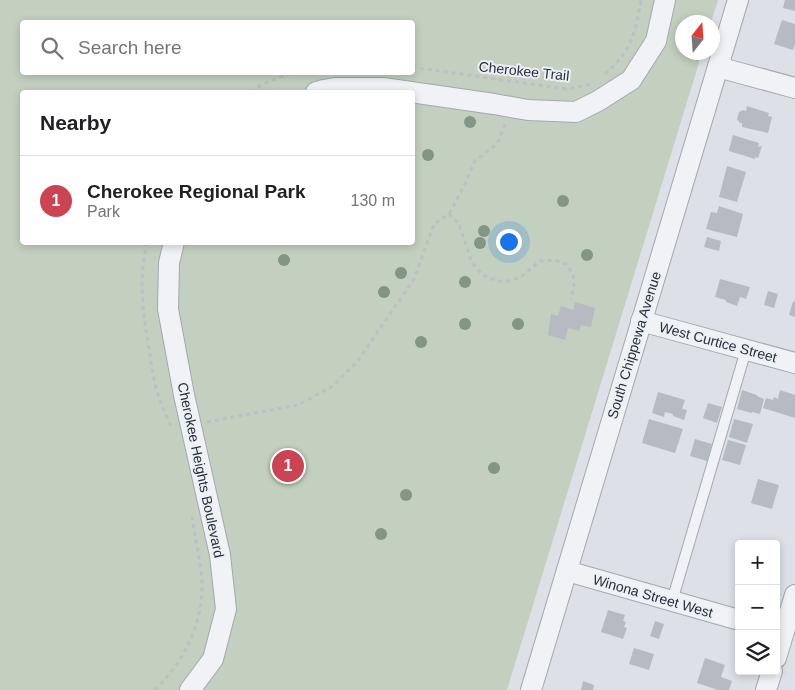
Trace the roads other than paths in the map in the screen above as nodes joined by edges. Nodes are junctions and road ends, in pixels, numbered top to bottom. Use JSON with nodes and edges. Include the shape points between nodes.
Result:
{"nodes":[{"id":1,"x":665,"y":0,"type":"edge"},
{"id":2,"x":738,"y":0,"type":"edge"},
{"id":3,"x":718,"y":67,"type":"junction"},
{"id":4,"x":795,"y":88,"type":"edge"},
{"id":5,"x":323,"y":90,"type":"edge"},
{"id":6,"x":397,"y":90,"type":"edge"},
{"id":7,"x":415,"y":93,"type":"edge"},
{"id":8,"x":173,"y":245,"type":"edge"},
{"id":9,"x":641,"y":321,"type":"junction"},
{"id":10,"x":746,"y":350,"type":"junction"},
{"id":11,"x":795,"y":363,"type":"edge"},
{"id":12,"x":567,"y":571,"type":"junction"},
{"id":13,"x":795,"y":595,"type":"edge"},
{"id":14,"x":672,"y":601,"type":"junction"},
{"id":15,"x":735,"y":619,"type":"edge"},
{"id":16,"x":785,"y":634,"type":"edge"},
{"id":17,"x":780,"y":647,"type":"edge"},
{"id":18,"x":771,"y":675,"type":"edge"},
{"id":19,"x":190,"y":690,"type":"edge"},
{"id":20,"x":531,"y":690,"type":"edge"},
{"id":21,"x":766,"y":690,"type":"edge"}],
"edges":[{"from":1,"to":7,"type":"street","via":[[656,41],[631,80],[576,112],[528,110]]},
{"from":2,"to":3,"type":"street","name":"South Chippewa Avenue"},
{"from":3,"to":4,"type":"street"},
{"from":3,"to":9,"type":"street","name":"South Chippewa Avenue"},
{"from":5,"to":6,"type":"street"},
{"from":8,"to":19,"type":"street","name":"Cherokee Heights Boulevard","via":[[168,309],[220,554],[226,609],[213,659]]},
{"from":9,"to":10,"type":"street","name":"West Curtice Street"},
{"from":9,"to":12,"type":"street","name":"South Chippewa Avenue"},
{"from":10,"to":11,"type":"street","name":"West Curtice Street"},
{"from":10,"to":14,"type":"lane"},
{"from":12,"to":14,"type":"street","name":"Winona Street West"},
{"from":12,"to":20,"type":"street","name":"South Chippewa Avenue"},
{"from":13,"to":16,"type":"street"},
{"from":14,"to":15,"type":"street","name":"Winona Street West"},
{"from":16,"to":17,"type":"street"},
{"from":18,"to":21,"type":"street"}]}
